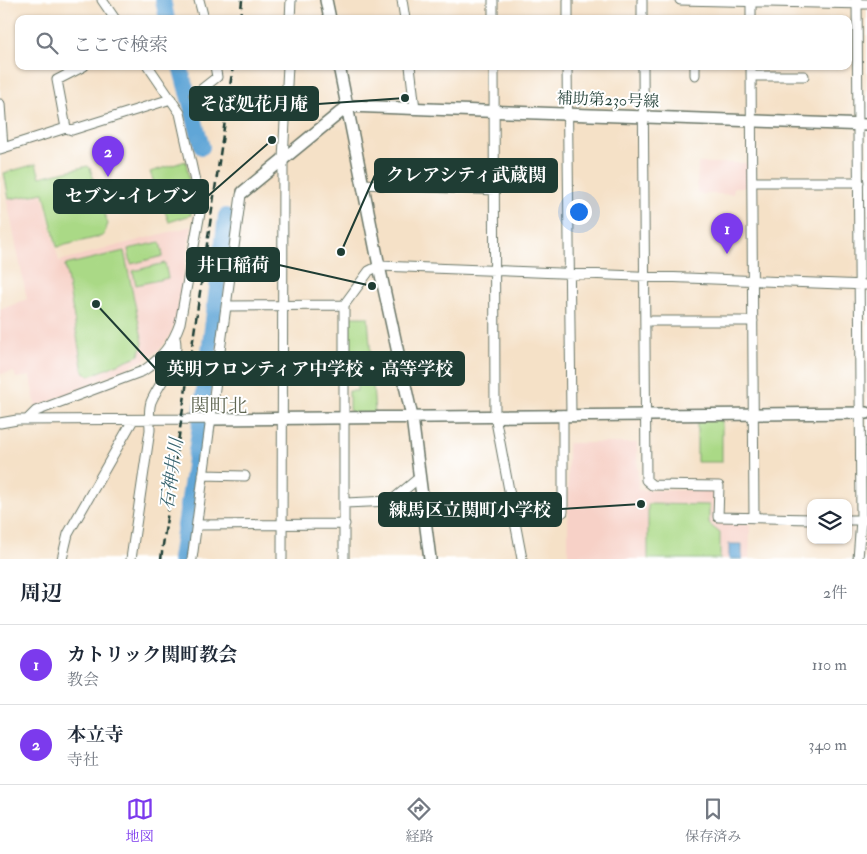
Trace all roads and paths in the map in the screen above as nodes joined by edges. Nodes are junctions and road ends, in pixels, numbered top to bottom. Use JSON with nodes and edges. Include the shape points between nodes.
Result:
{"nodes":[{"id":1,"x":102,"y":0,"type":"edge"},
{"id":2,"x":199,"y":0,"type":"edge"},
{"id":3,"x":291,"y":0,"type":"edge"},
{"id":4,"x":326,"y":0,"type":"edge"},
{"id":5,"x":402,"y":0,"type":"edge"},
{"id":6,"x":493,"y":0,"type":"edge"},
{"id":7,"x":568,"y":0,"type":"edge"},
{"id":8,"x":642,"y":0,"type":"edge"},
{"id":9,"x":680,"y":0,"type":"edge"},
{"id":10,"x":712,"y":0,"type":"edge"},
{"id":11,"x":751,"y":1,"type":"edge"},
{"id":12,"x":857,"y":2,"type":"edge"},
{"id":13,"x":867,"y":4,"type":"edge"},
{"id":14,"x":112,"y":15,"type":"edge"},
{"id":15,"x":203,"y":15,"type":"edge"},
{"id":16,"x":290,"y":15,"type":"edge"},
{"id":17,"x":329,"y":15,"type":"edge"},
{"id":18,"x":404,"y":15,"type":"edge"},
{"id":19,"x":493,"y":15,"type":"edge"},
{"id":20,"x":568,"y":15,"type":"edge"},
{"id":21,"x":642,"y":15,"type":"edge"},
{"id":22,"x":751,"y":15,"type":"edge"},
{"id":23,"x":76,"y":70,"type":"edge"},
{"id":24,"x":151,"y":70,"type":"edge"},
{"id":25,"x":216,"y":70,"type":"edge"},
{"id":26,"x":288,"y":70,"type":"edge"},
{"id":27,"x":340,"y":70,"type":"edge"},
{"id":28,"x":410,"y":70,"type":"edge"},
{"id":29,"x":494,"y":70,"type":"edge"},
{"id":30,"x":567,"y":70,"type":"edge"},
{"id":31,"x":643,"y":70,"type":"edge"},
{"id":32,"x":751,"y":71,"type":"edge"},
{"id":33,"x":804,"y":76,"type":"dead end"},
{"id":34,"x":194,"y":95,"type":"dead end"},
{"id":35,"x":171,"y":99,"type":"junction"},
{"id":36,"x":0,"y":104,"type":"edge"},
{"id":37,"x":348,"y":106,"type":"junction"},
{"id":38,"x":414,"y":109,"type":"junction"},
{"id":39,"x":494,"y":112,"type":"junction"},
{"id":40,"x":567,"y":114,"type":"junction"},
{"id":41,"x":644,"y":118,"type":"junction"},
{"id":42,"x":751,"y":120,"type":"junction"},
{"id":43,"x":863,"y":125,"type":"edge"},
{"id":44,"x":66,"y":128,"type":"junction"},
{"id":45,"x":2,"y":148,"type":"edge"},
{"id":46,"x":283,"y":159,"type":"junction"},
{"id":47,"x":752,"y":182,"type":"junction"},
{"id":48,"x":859,"y":182,"type":"junction"},
{"id":49,"x":363,"y":184,"type":"junction"},
{"id":50,"x":494,"y":190,"type":"junction"},
{"id":51,"x":243,"y":192,"type":"joint"},
{"id":52,"x":379,"y":266,"type":"junction"},
{"id":53,"x":494,"y":270,"type":"junction"},
{"id":54,"x":570,"y":274,"type":"junction"},
{"id":55,"x":644,"y":277,"type":"junction"},
{"id":56,"x":753,"y":281,"type":"junction"},
{"id":57,"x":863,"y":284,"type":"edge"},
{"id":58,"x":344,"y":305,"type":"junction"},
{"id":59,"x":226,"y":306,"type":"junction"},
{"id":60,"x":283,"y":306,"type":"junction"},
{"id":61,"x":645,"y":321,"type":"junction"},
{"id":62,"x":753,"y":321,"type":"junction"},
{"id":63,"x":175,"y":338,"type":"junction"},
{"id":64,"x":864,"y":413,"type":"edge"},
{"id":65,"x":754,"y":414,"type":"junction"},
{"id":66,"x":567,"y":415,"type":"junction"},
{"id":67,"x":646,"y":415,"type":"junction"},
{"id":68,"x":495,"y":416,"type":"junction"},
{"id":69,"x":412,"y":417,"type":"junction"},
{"id":70,"x":283,"y":418,"type":"junction"},
{"id":71,"x":344,"y":418,"type":"junction"},
{"id":72,"x":208,"y":419,"type":"junction"},
{"id":73,"x":27,"y":420,"type":"junction"},
{"id":74,"x":133,"y":420,"type":"junction"},
{"id":75,"x":150,"y":420,"type":"junction"},
{"id":76,"x":0,"y":422,"type":"edge"},
{"id":77,"x":203,"y":475,"type":"junction"},
{"id":78,"x":245,"y":476,"type":"dead end"},
{"id":79,"x":420,"y":477,"type":"junction"},
{"id":80,"x":345,"y":503,"type":"junction"},
{"id":81,"x":514,"y":515,"type":"junction"},
{"id":82,"x":754,"y":518,"type":"junction"},
{"id":83,"x":425,"y":519,"type":"junction"},
{"id":84,"x":807,"y":519,"type":"edge"},
{"id":85,"x":864,"y":520,"type":"edge"},
{"id":86,"x":345,"y":524,"type":"junction"},
{"id":87,"x":197,"y":525,"type":"junction"},
{"id":88,"x":282,"y":525,"type":"junction"},
{"id":89,"x":62,"y":559,"type":"edge"},
{"id":90,"x":131,"y":559,"type":"edge"},
{"id":91,"x":192,"y":559,"type":"edge"},
{"id":92,"x":282,"y":559,"type":"edge"},
{"id":93,"x":344,"y":559,"type":"edge"},
{"id":94,"x":430,"y":559,"type":"edge"},
{"id":95,"x":522,"y":559,"type":"edge"},
{"id":96,"x":858,"y":559,"type":"edge"}],
"edges":[{"from":1,"to":14,"type":"street"},
{"from":2,"to":15,"type":"street"},
{"from":3,"to":16,"type":"street"},
{"from":4,"to":17,"type":"street"},
{"from":5,"to":18,"type":"street"},
{"from":6,"to":19,"type":"street"},
{"from":7,"to":20,"type":"street"},
{"from":8,"to":21,"type":"street"},
{"from":9,"to":10,"type":"street"},
{"from":10,"to":11,"type":"street"},
{"from":11,"to":12,"type":"street"},
{"from":11,"to":22,"type":"street"},
{"from":12,"to":13,"type":"street"},
{"from":12,"to":43,"type":"street"},
{"from":23,"to":44,"type":"street","via":[[57,80]]},
{"from":24,"to":35,"type":"street"},
{"from":25,"to":34,"type":"street","via":[[218,77]]},
{"from":26,"to":46,"type":"street"},
{"from":27,"to":37,"type":"street"},
{"from":28,"to":38,"type":"street"},
{"from":29,"to":39,"type":"street"},
{"from":30,"to":40,"type":"street"},
{"from":31,"to":41,"type":"street"},
{"from":32,"to":33,"type":"street"},
{"from":32,"to":42,"type":"street"},
{"from":35,"to":44,"type":"street","via":[[72,130]]},
{"from":35,"to":63,"type":"street","via":[[180,113],[200,204]]},
{"from":36,"to":45,"type":"street"},
{"from":37,"to":38,"type":"street","name":"補助第230号線"},
{"from":37,"to":46,"type":"street"},
{"from":37,"to":49,"type":"street"},
{"from":38,"to":39,"type":"street","name":"補助第230号線"},
{"from":39,"to":40,"type":"street","name":"補助第230号線"},
{"from":39,"to":50,"type":"street"},
{"from":40,"to":41,"type":"street","name":"補助第230号線"},
{"from":40,"to":54,"type":"street"},
{"from":41,"to":42,"type":"street","name":"補助第230号線"},
{"from":41,"to":55,"type":"street"},
{"from":42,"to":43,"type":"street","name":"補助第230号線"},
{"from":42,"to":47,"type":"street"},
{"from":43,"to":48,"type":"street"},
{"from":44,"to":45,"type":"street"},
{"from":46,"to":51,"type":"street"},
{"from":46,"to":60,"type":"street"},
{"from":47,"to":48,"type":"street"},
{"from":47,"to":56,"type":"street"},
{"from":48,"to":57,"type":"street"},
{"from":49,"to":50,"type":"street"},
{"from":49,"to":52,"type":"street"},
{"from":50,"to":53,"type":"street"},
{"from":51,"to":59,"type":"street","via":[[240,195]]},
{"from":52,"to":53,"type":"street"},
{"from":52,"to":58,"type":"street","via":[[369,271]]},
{"from":52,"to":69,"type":"street"},
{"from":53,"to":54,"type":"street"},
{"from":53,"to":68,"type":"street"},
{"from":54,"to":55,"type":"street"},
{"from":54,"to":66,"type":"street"},
{"from":55,"to":56,"type":"street"},
{"from":55,"to":61,"type":"street"},
{"from":56,"to":57,"type":"street"},
{"from":56,"to":62,"type":"street"},
{"from":57,"to":64,"type":"street"},
{"from":58,"to":60,"type":"street"},
{"from":58,"to":71,"type":"street"},
{"from":59,"to":60,"type":"street"},
{"from":59,"to":72,"type":"street"},
{"from":60,"to":70,"type":"street"},
{"from":61,"to":62,"type":"street"},
{"from":61,"to":67,"type":"street"},
{"from":62,"to":65,"type":"street"},
{"from":63,"to":73,"type":"street","via":[[157,361],[143,371],[36,411]]},
{"from":63,"to":75,"type":"street","via":[[175,355],[149,408]]},
{"from":64,"to":65,"type":"street"},
{"from":64,"to":85,"type":"street"},
{"from":65,"to":67,"type":"street"},
{"from":65,"to":82,"type":"street"},
{"from":66,"to":67,"type":"street"},
{"from":66,"to":68,"type":"street"},
{"from":66,"to":81,"type":"street","via":[[563,512],[557,516]]},
{"from":67,"to":82,"type":"street","via":[[646,480],[652,485],[719,486],[718,517]]},
{"from":68,"to":69,"type":"street"},
{"from":68,"to":81,"type":"street"},
{"from":69,"to":71,"type":"street"},
{"from":69,"to":79,"type":"street"},
{"from":70,"to":71,"type":"street"},
{"from":70,"to":72,"type":"street"},
{"from":70,"to":88,"type":"street"},
{"from":71,"to":80,"type":"street"},
{"from":72,"to":75,"type":"street"},
{"from":72,"to":77,"type":"street"},
{"from":73,"to":74,"type":"street"},
{"from":73,"to":76,"type":"street"},
{"from":74,"to":75,"type":"street"},
{"from":74,"to":89,"type":"street","via":[[68,534]]},
{"from":75,"to":90,"type":"street"},
{"from":77,"to":78,"type":"street"},
{"from":77,"to":87,"type":"street"},
{"from":79,"to":80,"type":"street","via":[[391,501]]},
{"from":79,"to":83,"type":"street"},
{"from":80,"to":86,"type":"street"},
{"from":81,"to":83,"type":"street"},
{"from":81,"to":95,"type":"street"},
{"from":82,"to":84,"type":"street"},
{"from":83,"to":94,"type":"street"},
{"from":85,"to":96,"type":"street"},
{"from":86,"to":88,"type":"street"},
{"from":86,"to":93,"type":"street"},
{"from":87,"to":88,"type":"street"},
{"from":87,"to":91,"type":"street"},
{"from":88,"to":92,"type":"street"}]}
